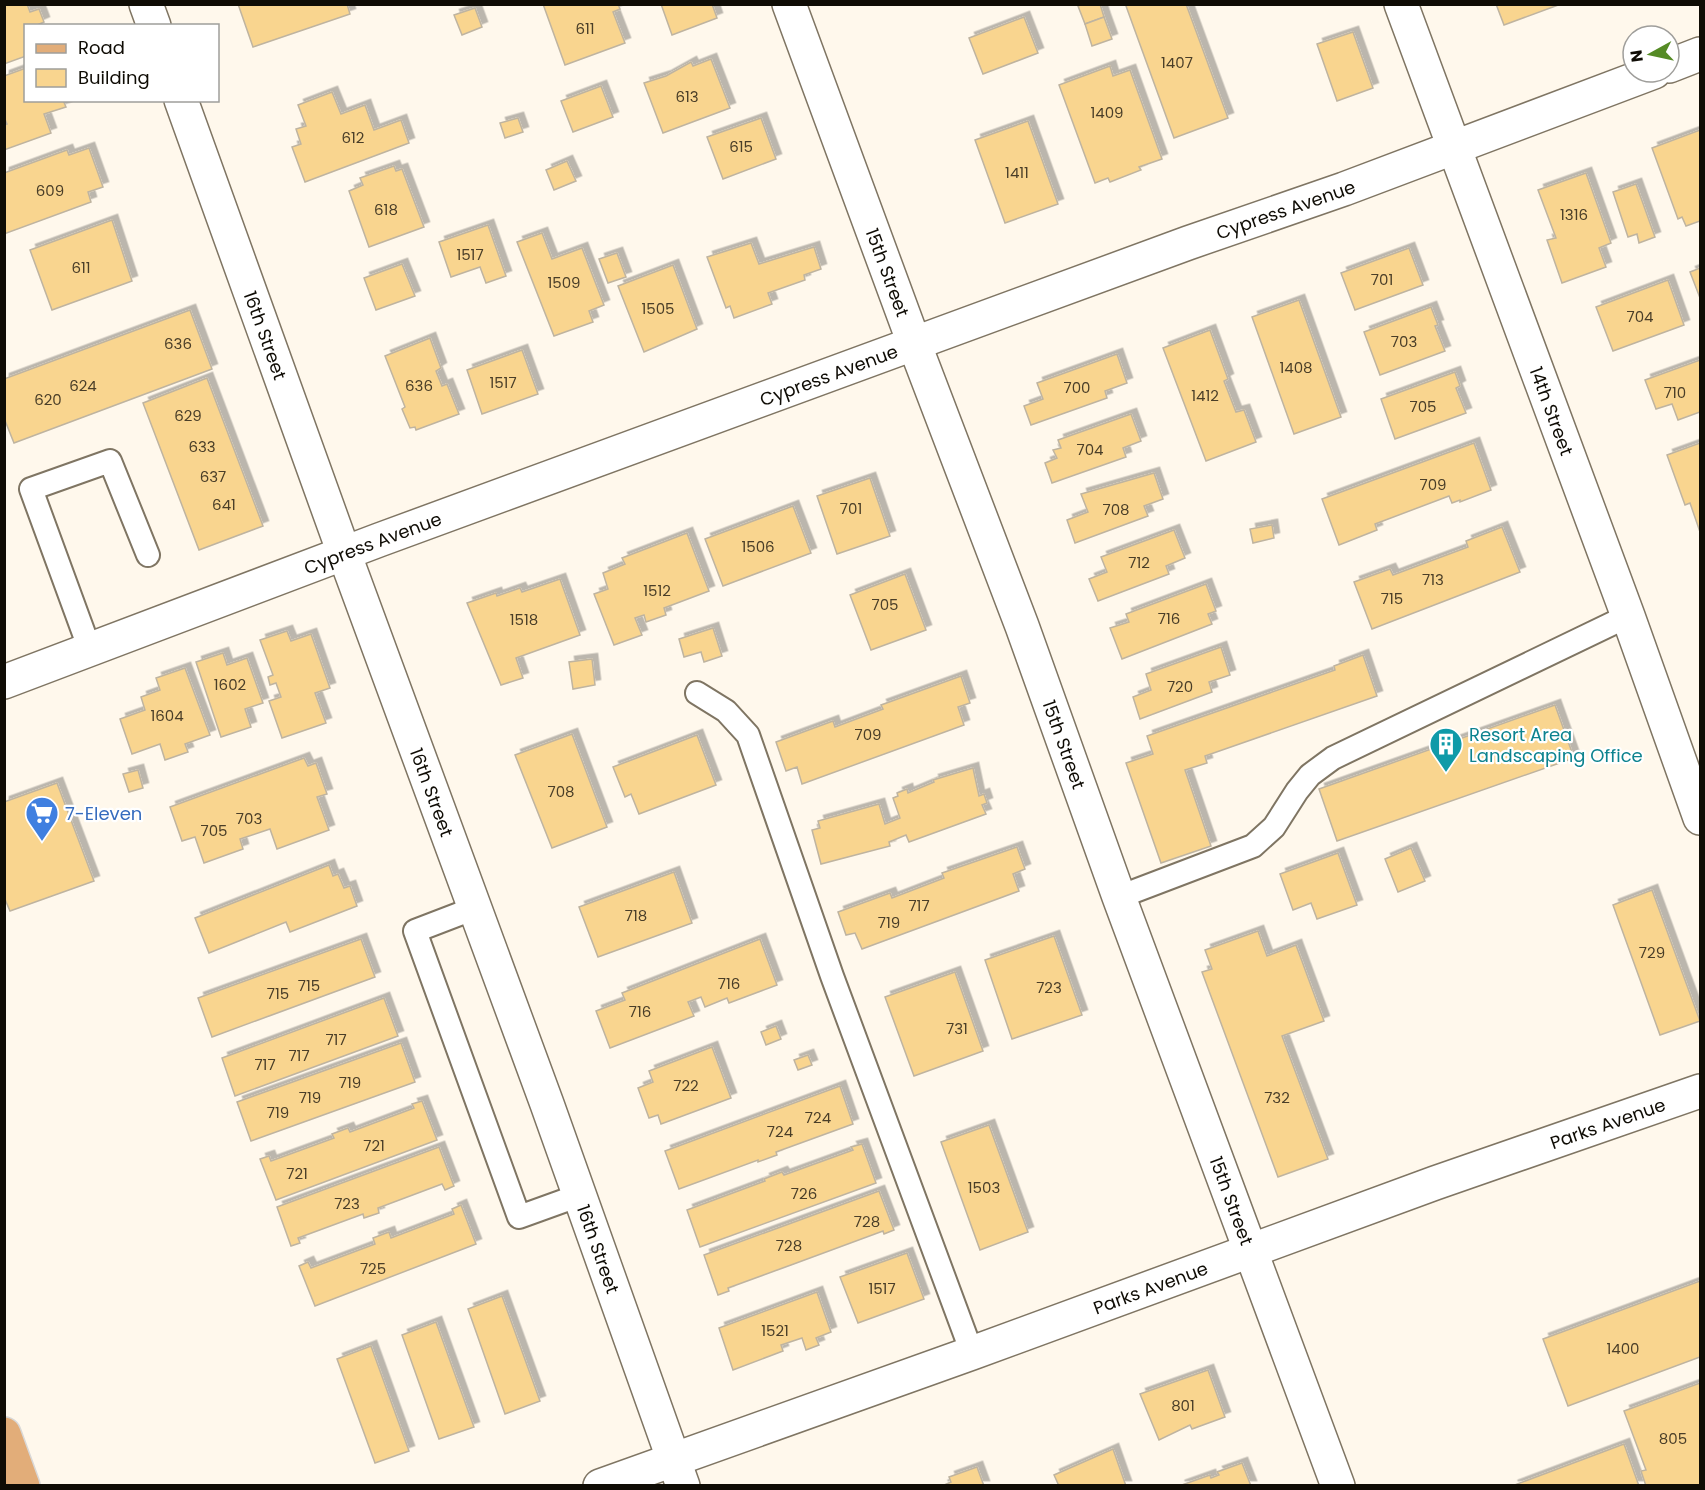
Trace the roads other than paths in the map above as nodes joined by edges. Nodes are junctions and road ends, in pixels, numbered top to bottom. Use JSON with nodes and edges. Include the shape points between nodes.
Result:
{"nodes":[{"id":1,"x":146,"y":4,"type":"edge"},
{"id":2,"x":789,"y":4,"type":"edge"},
{"id":3,"x":1401,"y":4,"type":"edge"},
{"id":4,"x":153,"y":24,"type":"edge"},
{"id":5,"x":1701,"y":54,"type":"edge"},
{"id":6,"x":1681,"y":62,"type":"edge"},
{"id":7,"x":1622,"y":84,"type":"edge"},
{"id":8,"x":182,"y":102,"type":"edge"},
{"id":9,"x":1453,"y":148,"type":"junction"},
{"id":10,"x":914,"y":343,"type":"junction"},
{"id":11,"x":344,"y":554,"type":"junction"},
{"id":12,"x":148,"y":555,"type":"dead end"},
{"id":13,"x":1628,"y":616,"type":"junction"},
{"id":14,"x":90,"y":650,"type":"junction"},
{"id":15,"x":4,"y":682,"type":"edge"},
{"id":16,"x":697,"y":693,"type":"dead end"},
{"id":17,"x":1701,"y":819,"type":"edge"},
{"id":18,"x":1119,"y":897,"type":"junction"},
{"id":19,"x":475,"y":909,"type":"junction"},
{"id":20,"x":1701,"y":1091,"type":"edge"},
{"id":21,"x":580,"y":1195,"type":"junction"},
{"id":22,"x":1251,"y":1249,"type":"junction"},
{"id":23,"x":972,"y":1353,"type":"junction"},
{"id":24,"x":4,"y":1434,"type":"edge"},
{"id":25,"x":679,"y":1472,"type":"edge"},
{"id":26,"x":23,"y":1485,"type":"edge"},
{"id":27,"x":600,"y":1485,"type":"edge"},
{"id":28,"x":1338,"y":1485,"type":"edge"}],
"edges":[{"from":1,"to":4,"type":"street"},
{"from":2,"to":10,"type":"street","name":"15th Street"},
{"from":3,"to":9,"type":"street","name":"14th Street"},
{"from":5,"to":6,"type":"street"},
{"from":7,"to":9,"type":"street","name":"Cypress Avenue"},
{"from":8,"to":11,"type":"street","name":"16th Street"},
{"from":9,"to":10,"type":"street","name":"Cypress Avenue"},
{"from":9,"to":13,"type":"street","name":"14th Street"},
{"from":10,"to":11,"type":"street","name":"Cypress Avenue"},
{"from":10,"to":18,"type":"street","name":"15th Street","via":[[1022,626]]},
{"from":11,"to":14,"type":"street","name":"Cypress Avenue"},
{"from":11,"to":19,"type":"street","name":"16th Street"},
{"from":12,"to":14,"type":"lane","via":[[110,461],[31,489]]},
{"from":13,"to":17,"type":"street","name":"14th Street"},
{"from":13,"to":18,"type":"lane","via":[[1333,758],[1310,775],[1274,827],[1253,846]]},
{"from":14,"to":15,"type":"street","name":"Cypress Avenue"},
{"from":16,"to":23,"type":"lane","via":[[726,711],[748,735],[832,976]]},
{"from":18,"to":22,"type":"street","name":"15th Street"},
{"from":19,"to":21,"type":"street","name":"16th Street"},
{"from":19,"to":21,"type":"lane","via":[[415,931],[510,1195],[519,1217]]},
{"from":20,"to":22,"type":"street","name":"Parks Avenue"},
{"from":21,"to":25,"type":"street","name":"16th Street"},
{"from":22,"to":23,"type":"street","name":"Parks Avenue"},
{"from":22,"to":28,"type":"street","name":"15th Street"},
{"from":23,"to":25,"type":"street","name":"Parks Avenue"},
{"from":24,"to":26,"type":"main road"},
{"from":25,"to":27,"type":"street","name":"Parks Avenue"}]}
